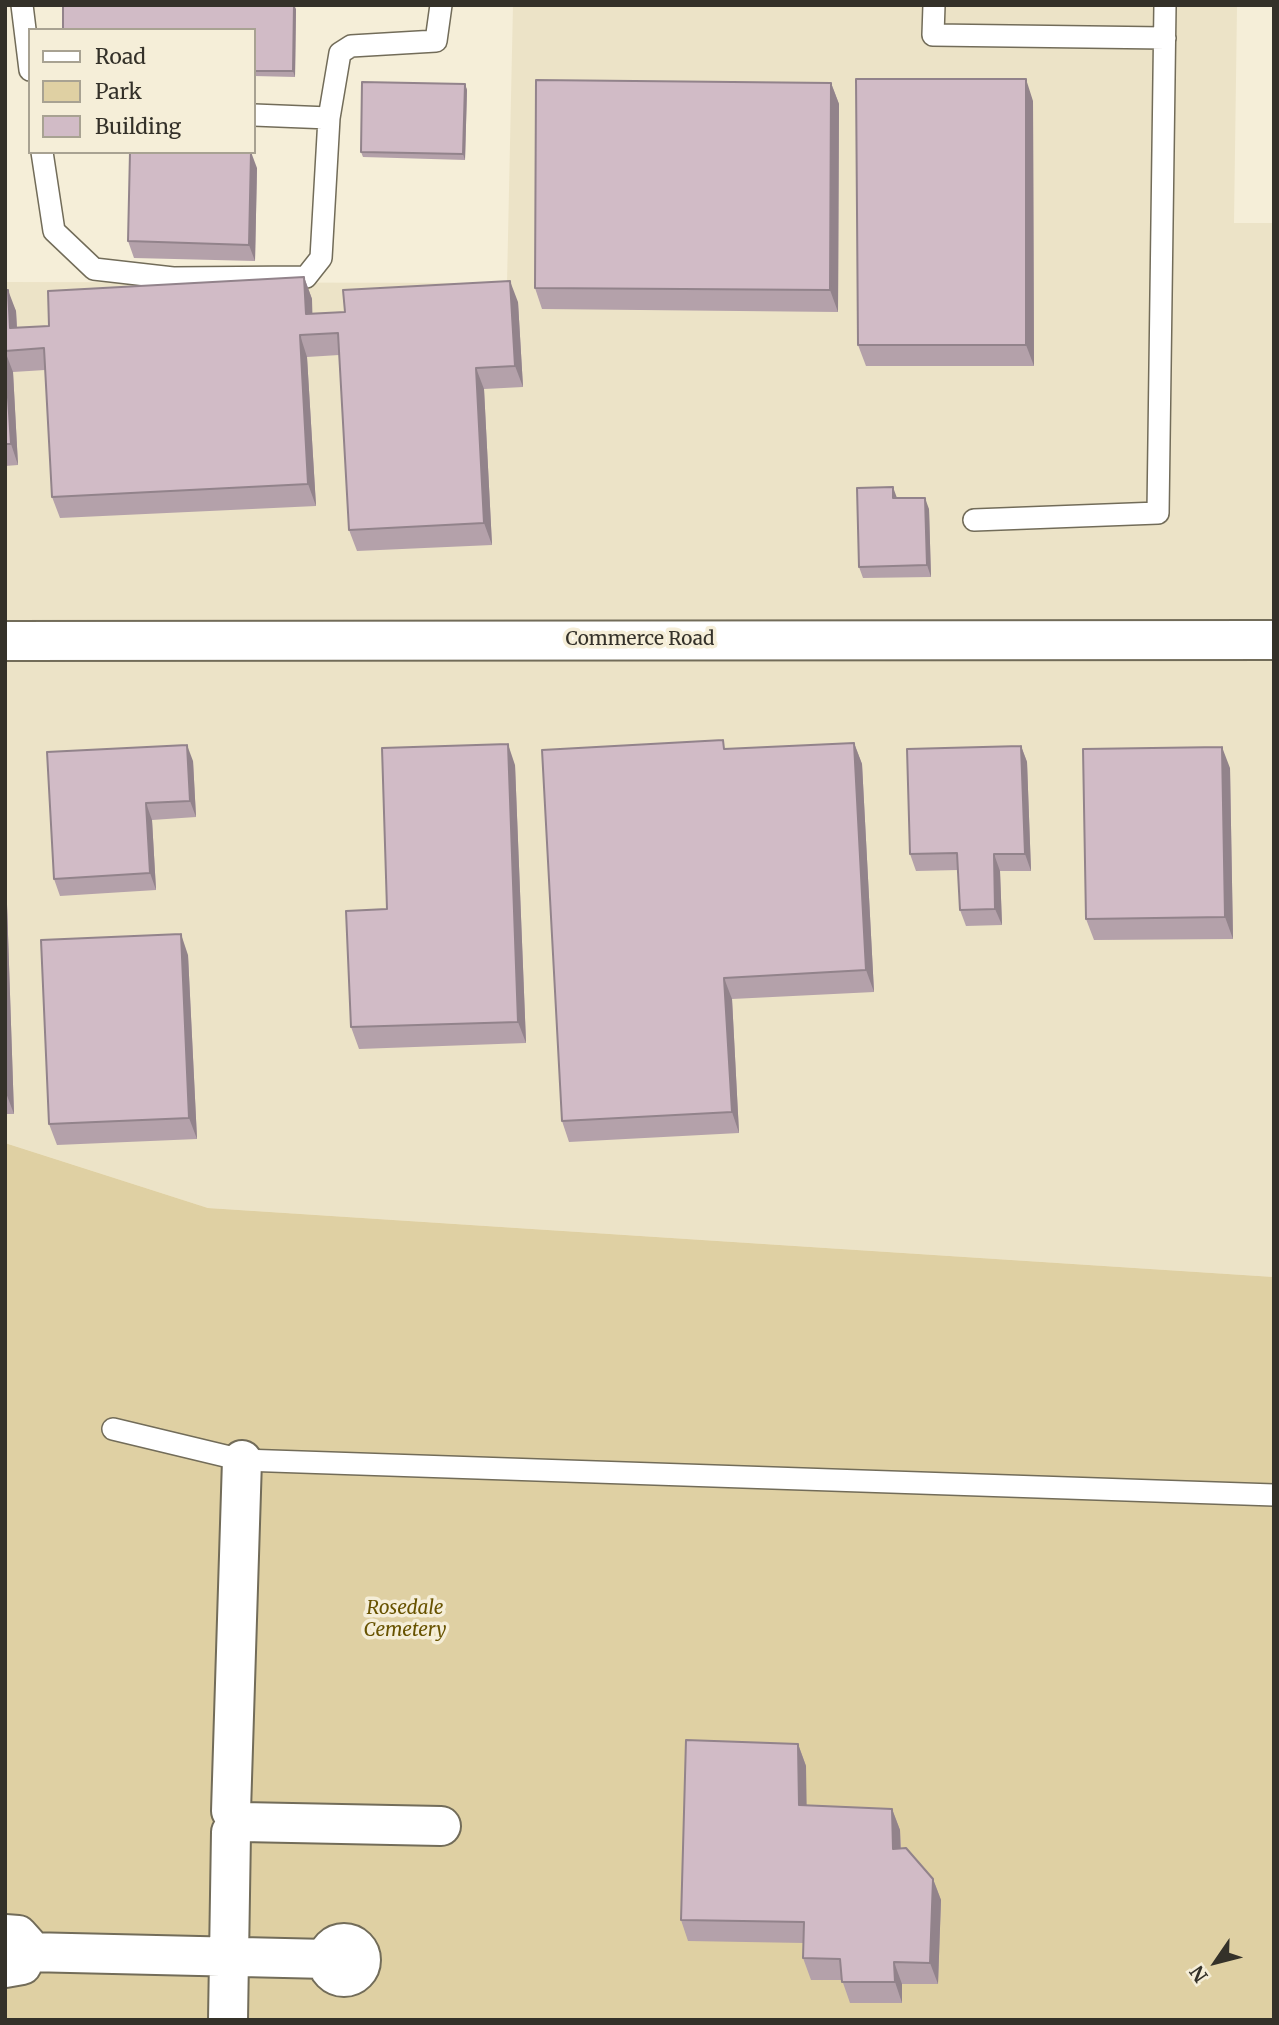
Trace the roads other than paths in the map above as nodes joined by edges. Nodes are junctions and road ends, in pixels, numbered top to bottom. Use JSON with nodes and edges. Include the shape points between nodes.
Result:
{"nodes":[{"id":1,"x":22,"y":5,"type":"edge"},
{"id":2,"x":441,"y":5,"type":"edge"},
{"id":3,"x":934,"y":5,"type":"edge"},
{"id":4,"x":1165,"y":5,"type":"edge"},
{"id":5,"x":1165,"y":38,"type":"junction"},
{"id":6,"x":28,"y":54,"type":"edge"},
{"id":7,"x":256,"y":115,"type":"edge"},
{"id":8,"x":329,"y":118,"type":"junction"},
{"id":9,"x":42,"y":154,"type":"edge"},
{"id":10,"x":974,"y":520,"type":"dead end"},
{"id":11,"x":1274,"y":640,"type":"edge"},
{"id":12,"x":5,"y":641,"type":"edge"},
{"id":13,"x":113,"y":1429,"type":"dead end"},
{"id":14,"x":242,"y":1460,"type":"junction"},
{"id":15,"x":1274,"y":1495,"type":"edge"},
{"id":16,"x":234,"y":1822,"type":"junction"},
{"id":17,"x":441,"y":1826,"type":"dead end"},
{"id":18,"x":13,"y":1951,"type":"edge"},
{"id":19,"x":229,"y":1956,"type":"junction"},
{"id":20,"x":327,"y":1959,"type":"dead end"},
{"id":21,"x":228,"y":2020,"type":"edge"}],
"edges":[{"from":1,"to":6,"type":"lane"},
{"from":2,"to":8,"type":"lane","via":[[436,41],[351,46],[340,52]]},
{"from":3,"to":5,"type":"lane","via":[[933,35]]},
{"from":4,"to":5,"type":"lane"},
{"from":5,"to":10,"type":"lane","via":[[1158,513]]},
{"from":7,"to":8,"type":"lane"},
{"from":8,"to":9,"type":"lane","via":[[321,258],[306,277],[173,278],[94,270],[54,231]]},
{"from":11,"to":12,"type":"street","name":"Commerce Road"},
{"from":13,"to":14,"type":"lane"},
{"from":14,"to":15,"type":"lane"},
{"from":14,"to":16,"type":"street"},
{"from":16,"to":17,"type":"street"},
{"from":16,"to":19,"type":"street"},
{"from":18,"to":19,"type":"street"},
{"from":19,"to":20,"type":"street"},
{"from":19,"to":21,"type":"street"}]}
